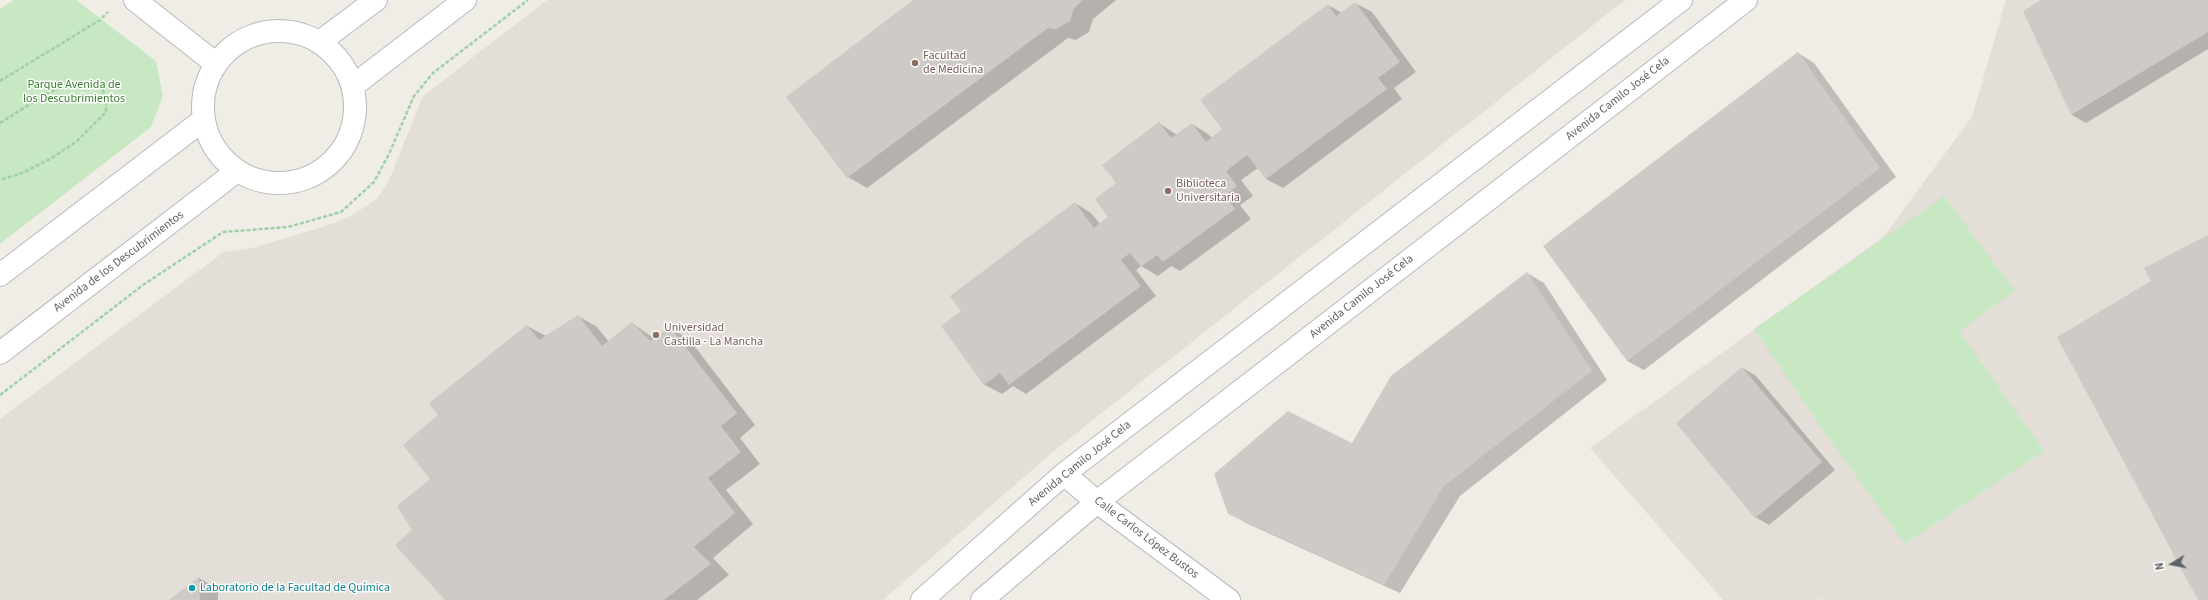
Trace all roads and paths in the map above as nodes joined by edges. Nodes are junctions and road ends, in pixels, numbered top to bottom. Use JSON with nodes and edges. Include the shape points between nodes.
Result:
{"nodes":[{"id":1,"x":135,"y":0,"type":"edge"},
{"id":2,"x":376,"y":0,"type":"edge"},
{"id":3,"x":465,"y":0,"type":"edge"},
{"id":4,"x":528,"y":0,"type":"edge"},
{"id":5,"x":1682,"y":0,"type":"edge"},
{"id":6,"x":1746,"y":0,"type":"edge"},
{"id":7,"x":110,"y":10,"type":"dead end"},
{"id":8,"x":321,"y":42,"type":"junction"},
{"id":9,"x":215,"y":64,"type":"junction"},
{"id":10,"x":0,"y":81,"type":"edge"},
{"id":11,"x":354,"y":86,"type":"junction"},
{"id":12,"x":203,"y":120,"type":"junction"},
{"id":13,"x":0,"y":124,"type":"edge"},
{"id":14,"x":237,"y":171,"type":"junction"},
{"id":15,"x":0,"y":180,"type":"edge"},
{"id":16,"x":0,"y":275,"type":"edge"},
{"id":17,"x":0,"y":353,"type":"edge"},
{"id":18,"x":0,"y":394,"type":"edge"},
{"id":19,"x":1064,"y":474,"type":"junction"},
{"id":20,"x":1097,"y":502,"type":"junction"},
{"id":21,"x":922,"y":600,"type":"edge"},
{"id":22,"x":982,"y":600,"type":"edge"},
{"id":23,"x":1229,"y":600,"type":"edge"}],
"edges":[{"from":1,"to":9,"type":"street"},
{"from":2,"to":8,"type":"street"},
{"from":3,"to":11,"type":"street"},
{"from":4,"to":18,"type":"path","via":[[433,73],[414,96],[390,154],[374,182],[341,212],[288,227],[223,232],[143,285]]},
{"from":5,"to":19,"type":"street","name":"Avenida Camilo José Cela"},
{"from":6,"to":20,"type":"street","name":"Avenida Camilo José Cela"},
{"from":7,"to":10,"type":"path","via":[[100,20]]},
{"from":8,"to":9,"type":"street","via":[[280,29],[238,41]]},
{"from":8,"to":11,"type":"street","via":[[344,64]]},
{"from":9,"to":12,"type":"street","via":[[206,84]]},
{"from":11,"to":14,"type":"street","via":[[356,112],[344,150],[325,169],[301,181],[267,183]]},
{"from":12,"to":14,"type":"street","via":[[213,146]]},
{"from":12,"to":16,"type":"street"},
{"from":13,"to":15,"type":"path","via":[[49,92],[66,86],[92,85],[103,90],[106,112],[77,141],[50,159],[22,173]]},
{"from":14,"to":17,"type":"street","name":"Avenida de los Descubrimientos"},
{"from":19,"to":20,"type":"street","name":"Calle Carlos López Bustos"},
{"from":19,"to":21,"type":"street","name":"Avenida Camilo José Cela"},
{"from":20,"to":22,"type":"street","name":"Avenida Camilo José Cela"},
{"from":20,"to":23,"type":"street","name":"Calle Carlos López Bustos"}]}
